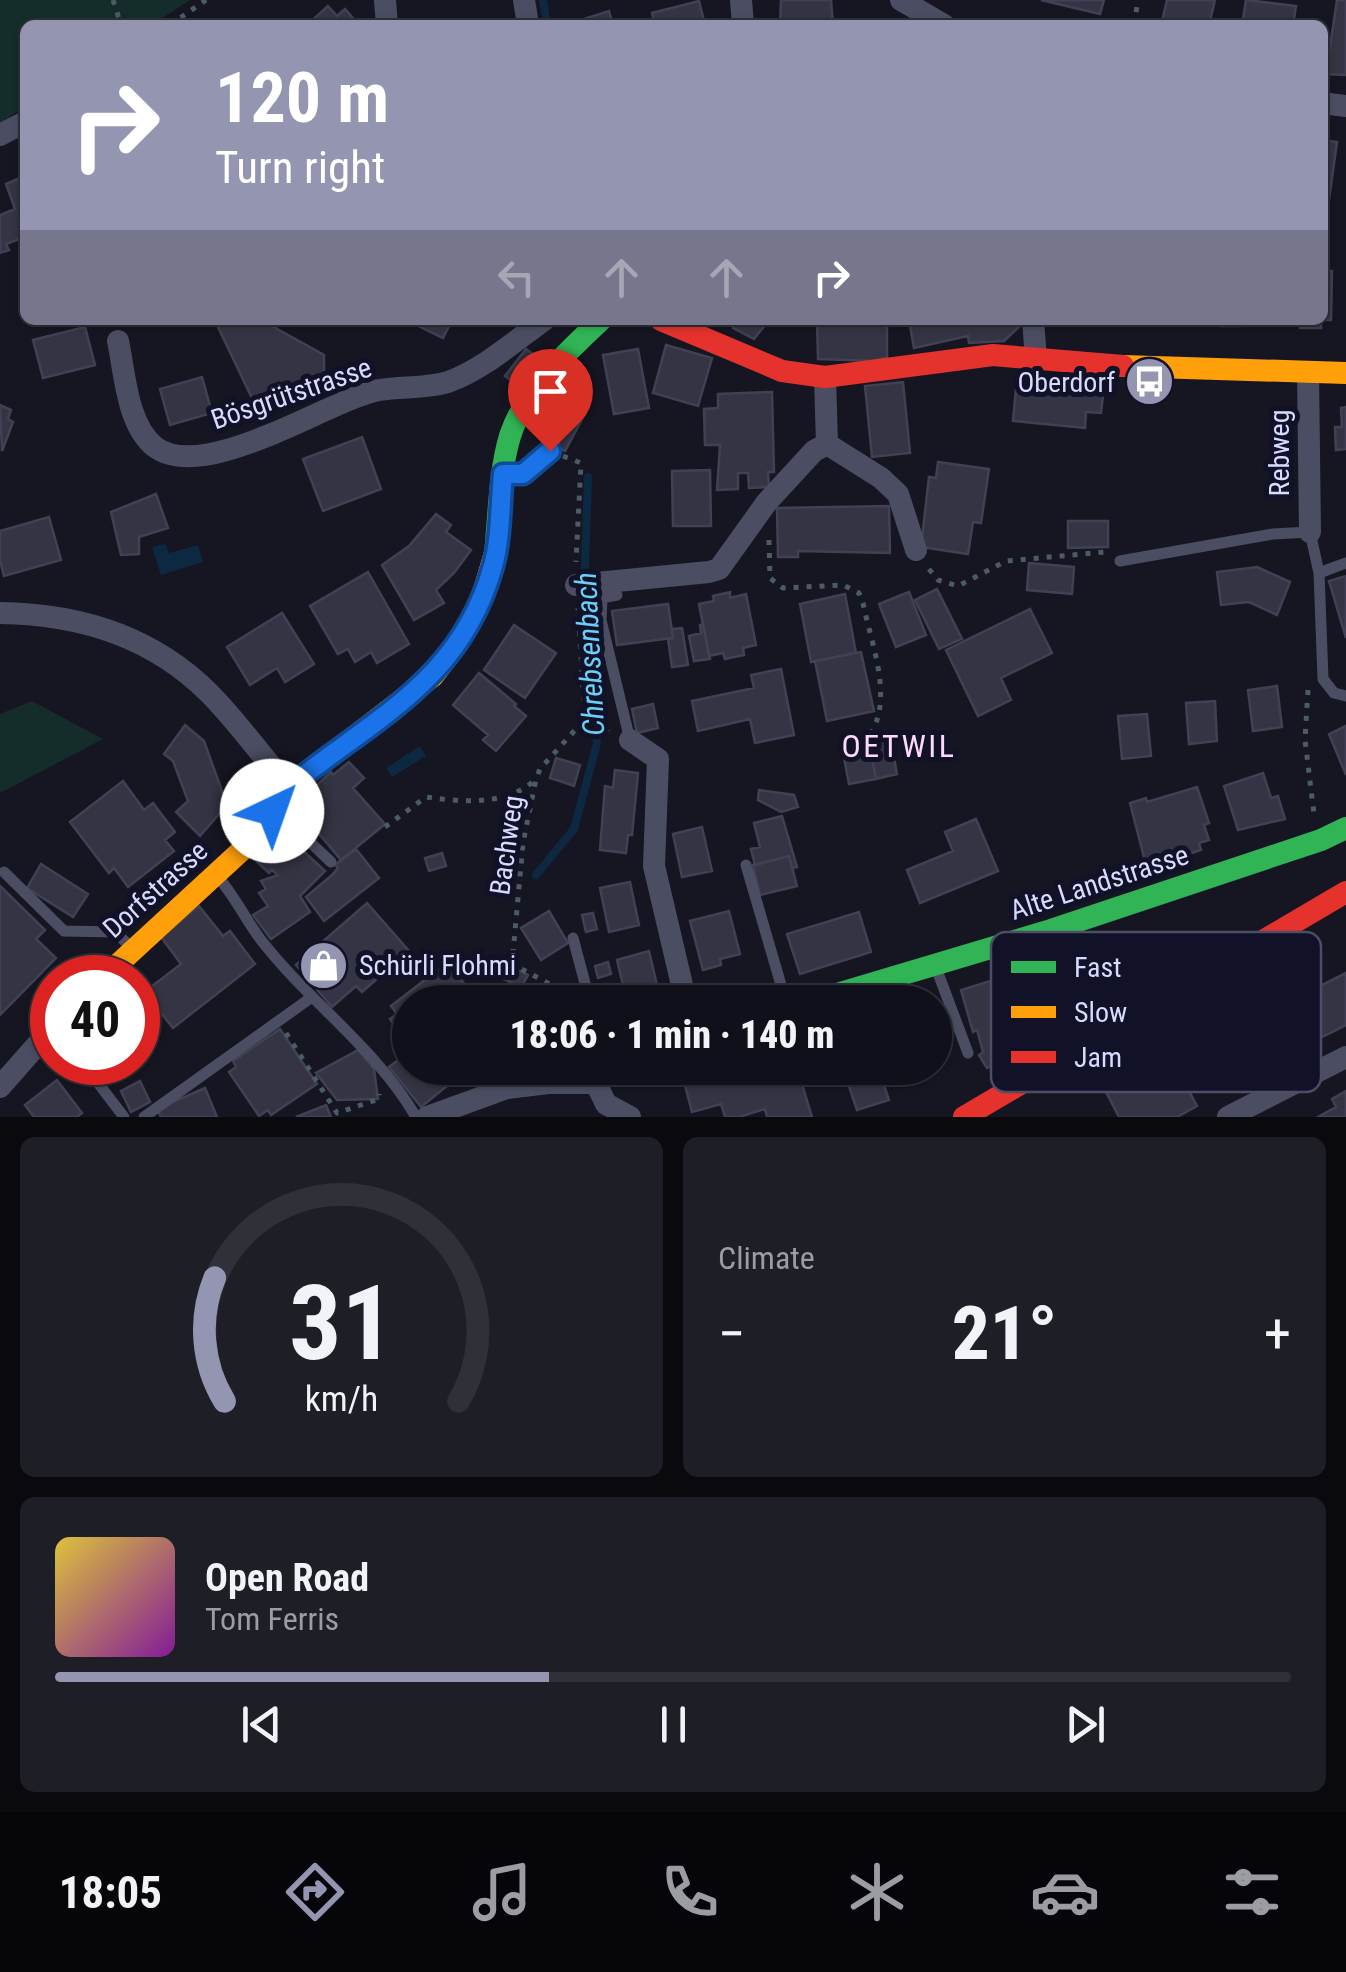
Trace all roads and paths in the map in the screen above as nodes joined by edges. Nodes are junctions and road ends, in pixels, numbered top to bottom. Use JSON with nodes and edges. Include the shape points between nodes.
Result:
{"nodes":[{"id":1,"x":206,"y":0,"type":"edge"},
{"id":2,"x":901,"y":0,"type":"edge"},
{"id":3,"x":177,"y":20,"type":"edge"},
{"id":4,"x":935,"y":20,"type":"edge"},
{"id":5,"x":536,"y":325,"type":"edge"},
{"id":6,"x":596,"y":325,"type":"edge"},
{"id":7,"x":673,"y":325,"type":"edge"},
{"id":8,"x":1034,"y":325,"type":"edge"},
{"id":9,"x":118,"y":341,"type":"dead end"},
{"id":10,"x":1036,"y":359,"type":"junction"},
{"id":11,"x":1308,"y":373,"type":"junction"},
{"id":12,"x":1346,"y":373,"type":"edge"},
{"id":13,"x":825,"y":377,"type":"junction"},
{"id":14,"x":827,"y":444,"type":"junction"},
{"id":15,"x":550,"y":451,"type":"joint"},
{"id":16,"x":503,"y":474,"type":"junction"},
{"id":17,"x":762,"y":510,"type":"junction"},
{"id":18,"x":1310,"y":532,"type":"junction"},
{"id":19,"x":916,"y":550,"type":"joint"},
{"id":20,"x":1116,"y":556,"type":"joint"},
{"id":21,"x":1346,"y":563,"type":"edge"},
{"id":22,"x":1318,"y":573,"type":"junction"},
{"id":23,"x":582,"y":584,"type":"junction"},
{"id":24,"x":616,"y":595,"type":"dead end"},
{"id":25,"x":0,"y":613,"type":"edge"},
{"id":26,"x":1346,"y":696,"type":"edge"},
{"id":27,"x":588,"y":720,"type":"junction"},
{"id":28,"x":603,"y":725,"type":"dead end"},
{"id":29,"x":630,"y":740,"type":"joint"},
{"id":30,"x":840,"y":740,"type":"dead end"},
{"id":31,"x":1305,"y":740,"type":"dead end"},
{"id":32,"x":536,"y":779,"type":"junction"},
{"id":33,"x":289,"y":787,"type":"junction"},
{"id":34,"x":265,"y":822,"type":"junction"},
{"id":35,"x":385,"y":827,"type":"dead end"},
{"id":36,"x":1346,"y":828,"type":"edge"},
{"id":37,"x":1321,"y":840,"type":"junction"},
{"id":38,"x":331,"y":862,"type":"dead end"},
{"id":39,"x":746,"y":865,"type":"dead end"},
{"id":40,"x":4,"y":872,"type":"dead end"},
{"id":41,"x":216,"y":876,"type":"junction"},
{"id":42,"x":1346,"y":892,"type":"edge"},
{"id":43,"x":1037,"y":932,"type":"edge"},
{"id":44,"x":1278,"y":932,"type":"edge"},
{"id":45,"x":573,"y":938,"type":"dead end"},
{"id":46,"x":991,"y":947,"type":"edge"},
{"id":47,"x":132,"y":948,"type":"junction"},
{"id":48,"x":125,"y":955,"type":"edge"},
{"id":49,"x":935,"y":965,"type":"junction"},
{"id":50,"x":553,"y":985,"type":"edge"},
{"id":51,"x":583,"y":985,"type":"edge"},
{"id":52,"x":682,"y":985,"type":"edge"},
{"id":53,"x":781,"y":985,"type":"edge"},
{"id":54,"x":867,"y":985,"type":"edge"},
{"id":55,"x":312,"y":996,"type":"junction"},
{"id":56,"x":277,"y":1020,"type":"junction"},
{"id":57,"x":30,"y":1053,"type":"edge"},
{"id":58,"x":968,"y":1053,"type":"dead end"},
{"id":59,"x":1346,"y":1057,"type":"edge"},
{"id":60,"x":1321,"y":1070,"type":"edge"},
{"id":61,"x":100,"y":1085,"type":"edge"},
{"id":62,"x":532,"y":1085,"type":"edge"},
{"id":63,"x":601,"y":1085,"type":"edge"},
{"id":64,"x":377,"y":1086,"type":"dead end"},
{"id":65,"x":0,"y":1087,"type":"edge"},
{"id":66,"x":1006,"y":1092,"type":"edge"},
{"id":67,"x":1277,"y":1092,"type":"edge"},
{"id":68,"x":124,"y":1117,"type":"edge"},
{"id":69,"x":144,"y":1117,"type":"edge"},
{"id":70,"x":416,"y":1117,"type":"edge"},
{"id":71,"x":428,"y":1117,"type":"edge"},
{"id":72,"x":630,"y":1117,"type":"edge"},
{"id":73,"x":964,"y":1117,"type":"edge"},
{"id":74,"x":1228,"y":1117,"type":"edge"}],
"edges":[{"from":1,"to":3,"type":"path"},
{"from":2,"to":4,"type":"street"},
{"from":5,"to":9,"type":"street","name":"Bösgrütstrasse","via":[[449,382],[378,390],[226,451],[182,456],[166,454],[141,432]]},
{"from":6,"to":16,"type":"street","name":"Dorfstrasse","via":[[523,407]]},
{"from":7,"to":13,"type":"street","via":[[782,371]]},
{"from":8,"to":10,"type":"street"},
{"from":10,"to":11,"type":"street"},
{"from":10,"to":13,"type":"street","via":[[993,355]]},
{"from":11,"to":12,"type":"street"},
{"from":11,"to":18,"type":"street","name":"Rebweg"},
{"from":13,"to":14,"type":"street"},
{"from":14,"to":17,"type":"street"},
{"from":14,"to":19,"type":"street","via":[[898,494]]},
{"from":15,"to":16,"type":"lane","via":[[523,474]]},
{"from":15,"to":23,"type":"path","via":[[581,462]]},
{"from":16,"to":33,"type":"street","name":"Dorfstrasse","via":[[494,564],[458,642],[423,685]]},
{"from":17,"to":23,"type":"street","via":[[719,568]]},
{"from":17,"to":30,"type":"path","via":[[768,516],[770,578],[783,588],[844,585],[860,593],[880,720],[870,735]]},
{"from":18,"to":20,"type":"lane"},
{"from":18,"to":22,"type":"lane"},
{"from":19,"to":20,"type":"path","via":[[938,580],[958,586],[1006,561]]},
{"from":21,"to":22,"type":"lane"},
{"from":22,"to":26,"type":"lane","via":[[1322,679]]},
{"from":23,"to":27,"type":"path"},
{"from":24,"to":29,"type":"lane","via":[[602,598],[601,620]]},
{"from":25,"to":33,"type":"street","via":[[80,620],[151,649],[212,695]]},
{"from":27,"to":28,"type":"path"},
{"from":27,"to":32,"type":"path","name":"Bachweg"},
{"from":29,"to":52,"type":"street","via":[[658,759],[654,866]]},
{"from":31,"to":37,"type":"path"},
{"from":32,"to":35,"type":"path","via":[[479,802],[426,796]]},
{"from":32,"to":50,"type":"path","name":"Bachweg","via":[[512,964]]},
{"from":33,"to":34,"type":"street","name":"Dorfstrasse"},
{"from":34,"to":38,"type":"lane","via":[[294,827]]},
{"from":34,"to":41,"type":"street","name":"Dorfstrasse"},
{"from":36,"to":37,"type":"street","name":"Alte Landstrasse"},
{"from":37,"to":43,"type":"street","name":"Alte Landstrasse"},
{"from":39,"to":53,"type":"lane"},
{"from":40,"to":47,"type":"lane","via":[[64,931],[115,932]]},
{"from":41,"to":47,"type":"street","name":"Dorfstrasse"},
{"from":41,"to":55,"type":"lane","via":[[260,940]]},
{"from":42,"to":44,"type":"street"},
{"from":45,"to":51,"type":"lane"},
{"from":46,"to":49,"type":"street","name":"Alte Landstrasse"},
{"from":47,"to":48,"type":"street","name":"Dorfstrasse"},
{"from":49,"to":54,"type":"street","name":"Alte Landstrasse"},
{"from":49,"to":58,"type":"lane"},
{"from":55,"to":56,"type":"lane"},
{"from":55,"to":70,"type":"lane","via":[[387,1075]]},
{"from":56,"to":64,"type":"path","via":[[337,1112],[379,1098]]},
{"from":56,"to":69,"type":"lane"},
{"from":57,"to":65,"type":"street"},
{"from":59,"to":60,"type":"street"},
{"from":61,"to":68,"type":"lane"},
{"from":62,"to":71,"type":"street"},
{"from":63,"to":72,"type":"street","via":[[606,1104]]},
{"from":66,"to":73,"type":"street"},
{"from":67,"to":74,"type":"street"}]}
